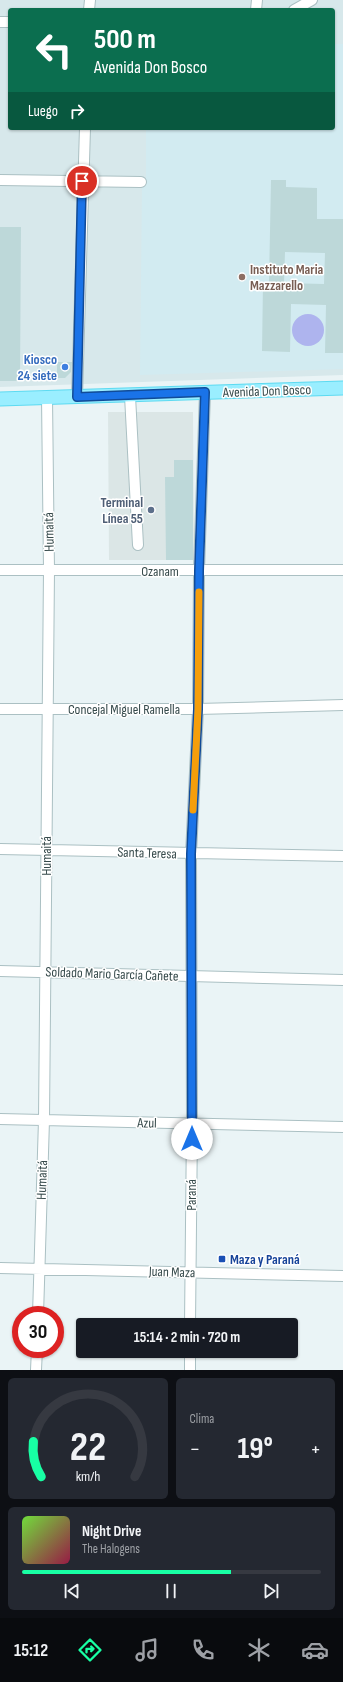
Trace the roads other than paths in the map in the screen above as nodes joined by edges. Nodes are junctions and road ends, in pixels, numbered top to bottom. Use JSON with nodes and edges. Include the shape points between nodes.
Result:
{"nodes":[{"id":1,"x":312,"y":0,"type":"edge"},
{"id":2,"x":298,"y":8,"type":"edge"},
{"id":3,"x":84,"y":130,"type":"edge"},
{"id":4,"x":0,"y":180,"type":"edge"},
{"id":5,"x":82,"y":181,"type":"junction"},
{"id":6,"x":141,"y":182,"type":"dead end"},
{"id":7,"x":343,"y":388,"type":"edge"},
{"id":8,"x":205,"y":392,"type":"junction"},
{"id":9,"x":130,"y":396,"type":"junction"},
{"id":10,"x":47,"y":397,"type":"junction"},
{"id":11,"x":77,"y":397,"type":"junction"},
{"id":12,"x":0,"y":399,"type":"edge"},
{"id":13,"x":138,"y":545,"type":"dead end"},
{"id":14,"x":0,"y":570,"type":"edge"},
{"id":15,"x":49,"y":570,"type":"junction"},
{"id":16,"x":343,"y":570,"type":"edge"},
{"id":17,"x":199,"y":571,"type":"junction"},
{"id":18,"x":343,"y":705,"type":"edge"},
{"id":19,"x":47,"y":708,"type":"junction"},
{"id":20,"x":0,"y":709,"type":"edge"},
{"id":21,"x":198,"y":709,"type":"junction"},
{"id":22,"x":0,"y":850,"type":"edge"},
{"id":23,"x":46,"y":850,"type":"junction"},
{"id":24,"x":191,"y":854,"type":"junction"},
{"id":25,"x":343,"y":856,"type":"edge"},
{"id":26,"x":0,"y":971,"type":"edge"},
{"id":27,"x":45,"y":972,"type":"junction"},
{"id":28,"x":192,"y":976,"type":"junction"},
{"id":29,"x":343,"y":980,"type":"edge"},
{"id":30,"x":0,"y":1119,"type":"edge"},
{"id":31,"x":44,"y":1120,"type":"junction"},
{"id":32,"x":192,"y":1124,"type":"junction"},
{"id":33,"x":343,"y":1126,"type":"edge"},
{"id":34,"x":0,"y":1268,"type":"edge"},
{"id":35,"x":39,"y":1268,"type":"junction"},
{"id":36,"x":191,"y":1272,"type":"junction"},
{"id":37,"x":343,"y":1276,"type":"edge"},
{"id":38,"x":38,"y":1306,"type":"edge"},
{"id":39,"x":190,"y":1318,"type":"edge"},
{"id":40,"x":37,"y":1358,"type":"edge"},
{"id":41,"x":190,"y":1358,"type":"edge"},
{"id":42,"x":36,"y":1370,"type":"edge"},
{"id":43,"x":190,"y":1370,"type":"edge"}],
"edges":[{"from":1,"to":2,"type":"street"},
{"from":3,"to":5,"type":"street"},
{"from":4,"to":5,"type":"street"},
{"from":5,"to":6,"type":"street"},
{"from":5,"to":11,"type":"street"},
{"from":7,"to":8,"type":"main road","name":"Avenida Don Bosco"},
{"from":8,"to":9,"type":"main road","name":"Avenida Don Bosco"},
{"from":8,"to":17,"type":"street","name":"Paraná"},
{"from":9,"to":11,"type":"main road","name":"Avenida Don Bosco"},
{"from":9,"to":13,"type":"street"},
{"from":10,"to":11,"type":"main road","name":"Avenida Don Bosco"},
{"from":10,"to":12,"type":"main road","name":"Avenida Don Bosco"},
{"from":10,"to":15,"type":"street","name":"Humaitá"},
{"from":14,"to":15,"type":"street","name":"Ozanam"},
{"from":15,"to":17,"type":"street","name":"Ozanam"},
{"from":15,"to":19,"type":"street","name":"Humaitá"},
{"from":16,"to":17,"type":"street","name":"Ozanam"},
{"from":17,"to":21,"type":"street","name":"Paraná"},
{"from":18,"to":21,"type":"street","name":"Concejal Miguel Ramella"},
{"from":19,"to":20,"type":"street","name":"Concejal Miguel Ramella"},
{"from":19,"to":21,"type":"street","name":"Concejal Miguel Ramella"},
{"from":19,"to":23,"type":"street","name":"Humaitá"},
{"from":21,"to":24,"type":"street","name":"Paraná"},
{"from":22,"to":23,"type":"street","name":"Santa Teresa"},
{"from":23,"to":24,"type":"street","name":"Santa Teresa"},
{"from":23,"to":27,"type":"street","name":"Humaitá"},
{"from":24,"to":25,"type":"street","name":"Santa Teresa"},
{"from":24,"to":28,"type":"street","name":"Paraná"},
{"from":26,"to":27,"type":"street","name":"Soldado Mario García Cañete"},
{"from":27,"to":28,"type":"street","name":"Soldado Mario García Cañete"},
{"from":27,"to":31,"type":"street","name":"Humaitá"},
{"from":28,"to":29,"type":"street","name":"Soldado Mario García Cañete"},
{"from":28,"to":32,"type":"street","name":"Paraná"},
{"from":30,"to":31,"type":"street","name":"Azul"},
{"from":31,"to":32,"type":"street","name":"Azul"},
{"from":31,"to":35,"type":"street","name":"Humaitá"},
{"from":32,"to":33,"type":"street","name":"Azul"},
{"from":32,"to":36,"type":"street","name":"Paraná"},
{"from":34,"to":35,"type":"street","name":"Juan Maza"},
{"from":35,"to":36,"type":"street","name":"Juan Maza"},
{"from":35,"to":38,"type":"street","name":"Humaitá"},
{"from":36,"to":37,"type":"street","name":"Juan Maza"},
{"from":36,"to":39,"type":"street","name":"Paraná"},
{"from":40,"to":42,"type":"street"},
{"from":41,"to":43,"type":"street"}]}
